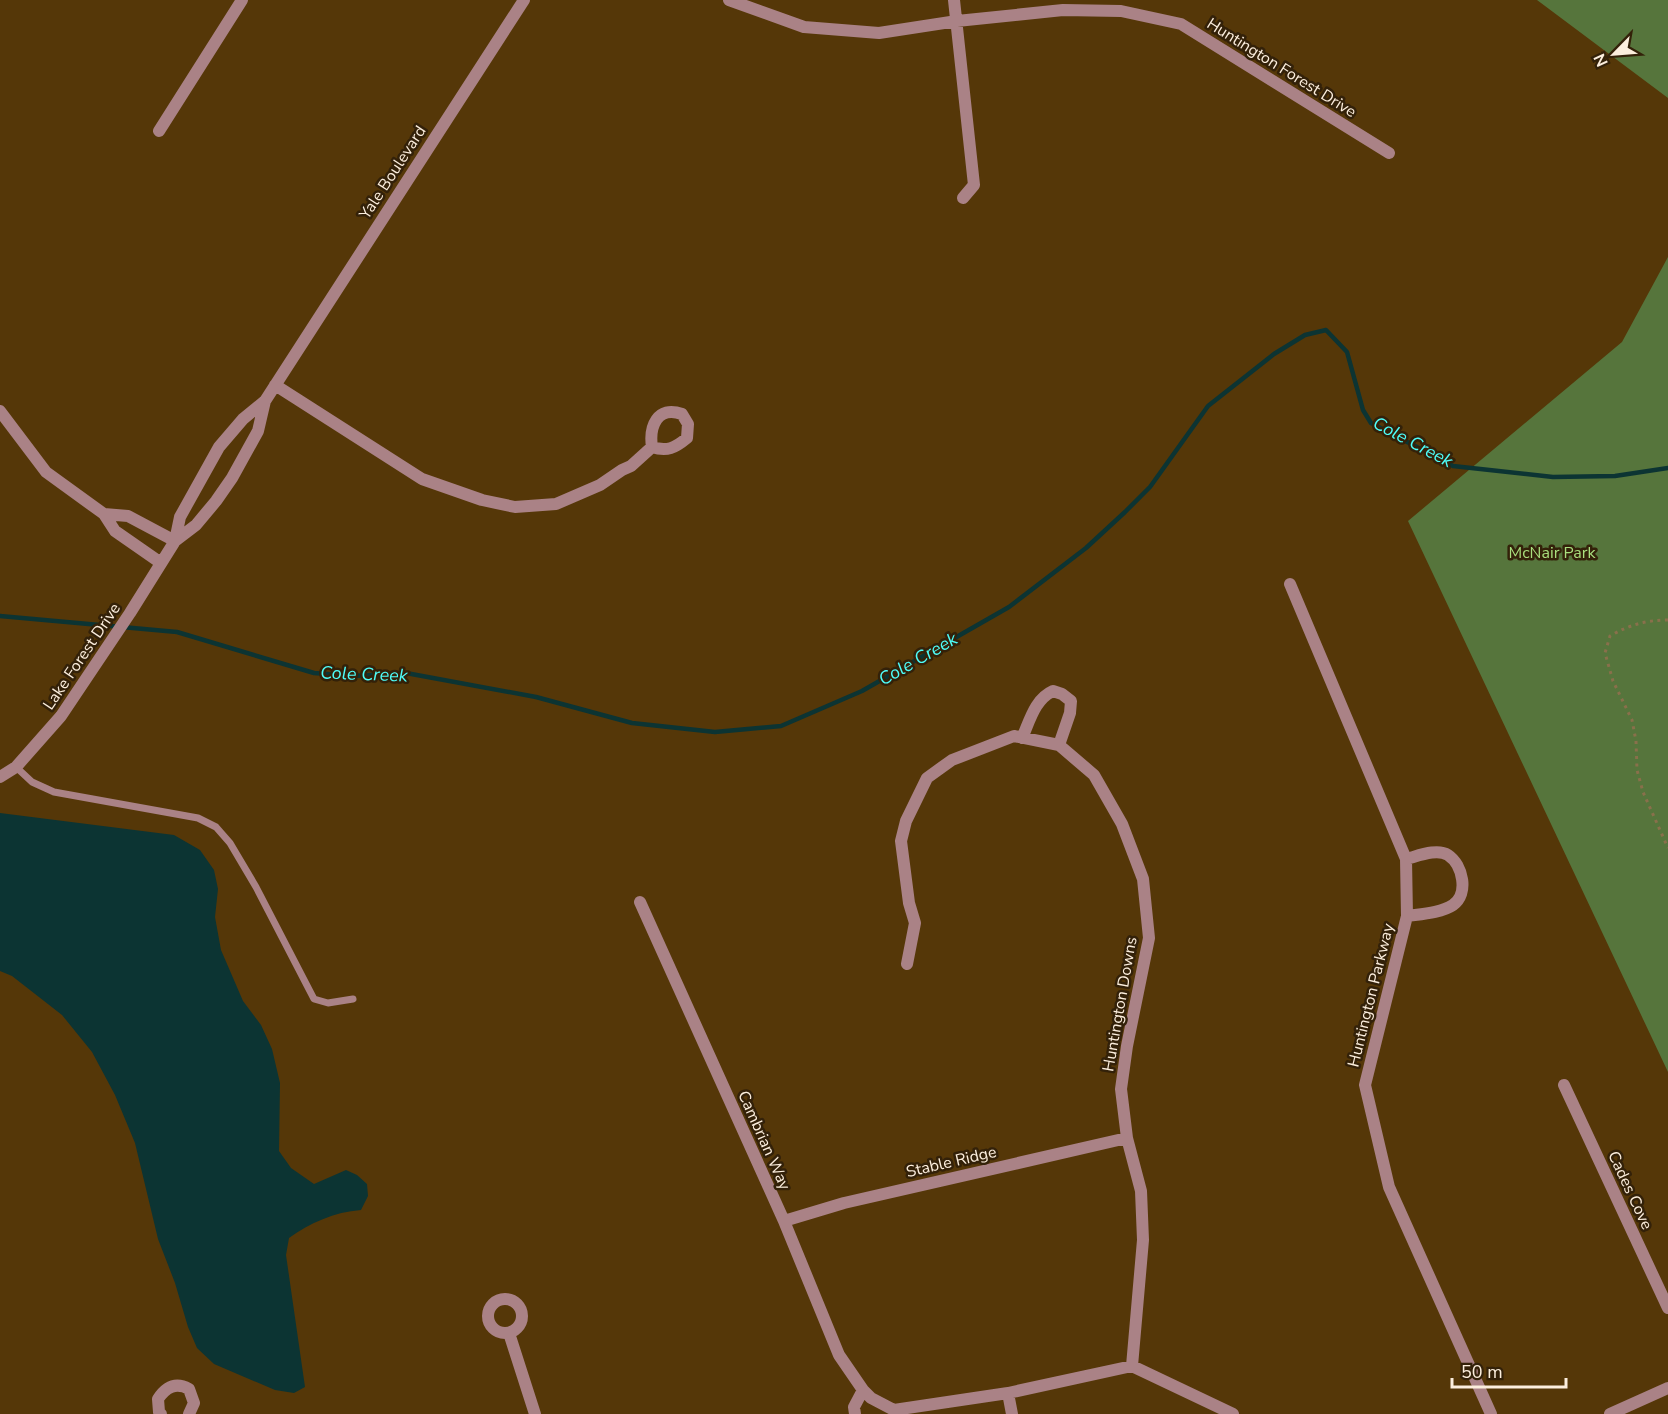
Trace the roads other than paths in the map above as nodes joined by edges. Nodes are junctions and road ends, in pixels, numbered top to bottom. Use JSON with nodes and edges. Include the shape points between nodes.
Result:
{"nodes":[{"id":1,"x":242,"y":0,"type":"edge"},
{"id":2,"x":524,"y":0,"type":"edge"},
{"id":3,"x":729,"y":0,"type":"edge"},
{"id":4,"x":954,"y":0,"type":"edge"},
{"id":5,"x":957,"y":21,"type":"junction"},
{"id":6,"x":159,"y":131,"type":"dead end"},
{"id":7,"x":1389,"y":153,"type":"dead end"},
{"id":8,"x":963,"y":198,"type":"dead end"},
{"id":9,"x":289,"y":361,"type":"joint"},
{"id":10,"x":275,"y":385,"type":"junction"},
{"id":11,"x":265,"y":401,"type":"junction"},
{"id":12,"x":0,"y":411,"type":"edge"},
{"id":13,"x":652,"y":447,"type":"dead end"},
{"id":14,"x":104,"y":514,"type":"junction"},
{"id":15,"x":175,"y":541,"type":"junction"},
{"id":16,"x":161,"y":563,"type":"junction"},
{"id":17,"x":1290,"y":584,"type":"dead end"},
{"id":18,"x":1022,"y":738,"type":"junction"},
{"id":19,"x":1059,"y":745,"type":"junction"},
{"id":20,"x":16,"y":767,"type":"junction"},
{"id":21,"x":0,"y":777,"type":"edge"},
{"id":22,"x":1406,"y":859,"type":"junction"},
{"id":23,"x":640,"y":902,"type":"dead end"},
{"id":24,"x":1407,"y":916,"type":"junction"},
{"id":25,"x":907,"y":964,"type":"dead end"},
{"id":26,"x":353,"y":999,"type":"dead end"},
{"id":27,"x":1564,"y":1085,"type":"dead end"},
{"id":28,"x":1127,"y":1138,"type":"junction"},
{"id":29,"x":784,"y":1221,"type":"junction"},
{"id":30,"x":1668,"y":1308,"type":"edge"},
{"id":31,"x":509,"y":1333,"type":"dead end"},
{"id":32,"x":1132,"y":1366,"type":"junction"},
{"id":33,"x":1668,"y":1388,"type":"edge"},
{"id":34,"x":863,"y":1390,"type":"junction"},
{"id":35,"x":1008,"y":1394,"type":"junction"},
{"id":36,"x":893,"y":1412,"type":"edge"},
{"id":37,"x":158,"y":1413,"type":"edge"},
{"id":38,"x":189,"y":1414,"type":"edge"},
{"id":39,"x":535,"y":1414,"type":"edge"},
{"id":40,"x":855,"y":1414,"type":"edge"},
{"id":41,"x":1012,"y":1414,"type":"edge"},
{"id":42,"x":1233,"y":1414,"type":"edge"},
{"id":43,"x":1491,"y":1414,"type":"edge"},
{"id":44,"x":1610,"y":1414,"type":"edge"}],
"edges":[{"from":1,"to":6,"type":"street"},
{"from":2,"to":9,"type":"street","name":"Yale Boulevard"},
{"from":3,"to":5,"type":"street","name":"Huntington Forest Drive","via":[[804,27],[879,33]]},
{"from":4,"to":5,"type":"street"},
{"from":5,"to":7,"type":"street","name":"Huntington Forest Drive","via":[[1063,10],[1121,11],[1181,24]]},
{"from":5,"to":8,"type":"street","via":[[974,185]]},
{"from":9,"to":10,"type":"street","name":"Lake Forest Drive"},
{"from":10,"to":11,"type":"street","name":"Lake Forest Drive"},
{"from":10,"to":13,"type":"street","via":[[422,479],[515,507],[556,504],[600,485]]},
{"from":11,"to":15,"type":"street","name":"Lake Forest Drive","via":[[219,447],[180,517]]},
{"from":11,"to":15,"type":"street","name":"Lake Forest Drive","via":[[258,431],[232,478],[196,525]]},
{"from":12,"to":14,"type":"street","via":[[46,472]]},
{"from":14,"to":15,"type":"street","via":[[128,516]]},
{"from":14,"to":16,"type":"street","via":[[115,531]]},
{"from":15,"to":16,"type":"street","name":"Lake Forest Drive"},
{"from":16,"to":20,"type":"street","name":"Lake Forest Drive","via":[[61,716]]},
{"from":17,"to":22,"type":"street","name":"Huntington Parkway"},
{"from":18,"to":19,"type":"street","name":"Huntington Downs"},
{"from":18,"to":19,"type":"street","via":[[1039,701],[1053,691],[1071,700]]},
{"from":18,"to":25,"type":"street","name":"Huntington Downs","via":[[1014,736],[952,760],[927,778],[916,799],[901,841],[915,923]]},
{"from":19,"to":28,"type":"street","name":"Huntington Downs","via":[[1094,775],[1122,824],[1143,879],[1149,938],[1121,1089]]},
{"from":20,"to":21,"type":"street","name":"Lake Forest Drive"},
{"from":20,"to":26,"type":"lane","via":[[32,782],[54,792],[198,818],[216,826],[256,887],[314,999],[328,1003]]},
{"from":22,"to":24,"type":"street","name":"Huntington Parkway"},
{"from":22,"to":24,"type":"street","via":[[1435,852],[1448,855],[1463,882],[1454,904],[1435,912]]},
{"from":23,"to":29,"type":"street","name":"Cambrian Way"},
{"from":24,"to":43,"type":"street","name":"Huntington Parkway","via":[[1365,1084],[1389,1187]]},
{"from":27,"to":30,"type":"street","name":"Cades Cove"},
{"from":28,"to":29,"type":"street","name":"Stable Ridge","via":[[844,1203]]},
{"from":28,"to":32,"type":"street","name":"Huntington Downs","via":[[1141,1191],[1143,1240]]},
{"from":29,"to":34,"type":"street","name":"Cambrian Way","via":[[839,1355]]},
{"from":31,"to":39,"type":"street"},
{"from":32,"to":35,"type":"street","name":"Cambrian Way"},
{"from":32,"to":42,"type":"street"},
{"from":33,"to":44,"type":"street"},
{"from":34,"to":36,"type":"street","name":"Cambrian Way"},
{"from":34,"to":40,"type":"street"},
{"from":35,"to":36,"type":"street","name":"Cambrian Way"},
{"from":35,"to":41,"type":"street"},
{"from":37,"to":38,"type":"street","via":[[163,1390],[182,1385],[189,1389],[194,1403]]}]}
